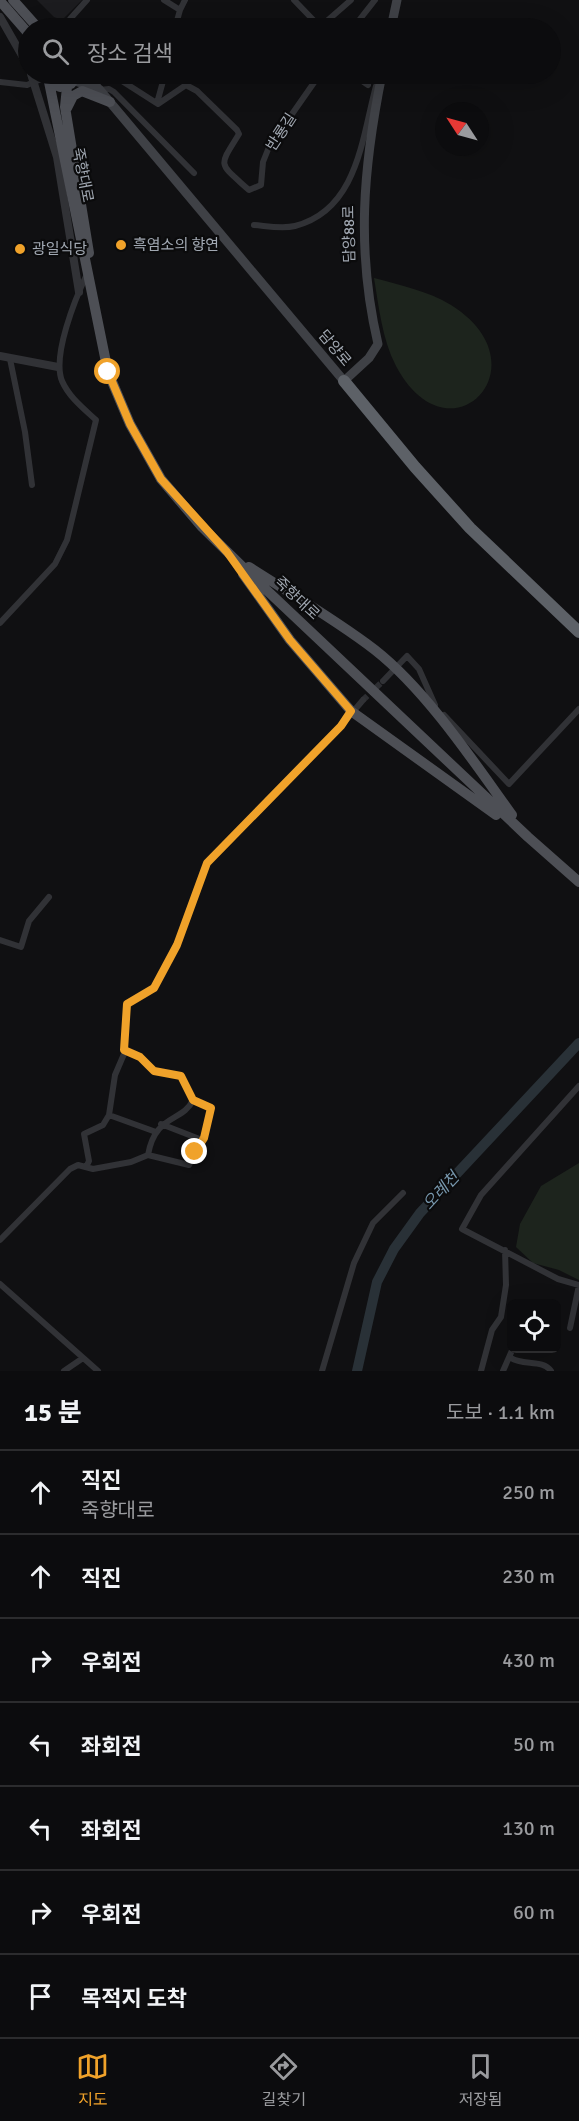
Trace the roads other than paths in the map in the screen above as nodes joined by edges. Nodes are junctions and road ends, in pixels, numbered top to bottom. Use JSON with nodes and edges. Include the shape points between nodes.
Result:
{"nodes":[{"id":1,"x":14,"y":0,"type":"edge"},
{"id":2,"x":87,"y":0,"type":"edge"},
{"id":3,"x":164,"y":0,"type":"edge"},
{"id":4,"x":185,"y":0,"type":"edge"},
{"id":5,"x":294,"y":0,"type":"edge"},
{"id":6,"x":351,"y":0,"type":"edge"},
{"id":7,"x":375,"y":0,"type":"edge"},
{"id":8,"x":397,"y":0,"type":"edge"},
{"id":9,"x":0,"y":1,"type":"edge"},
{"id":10,"x":180,"y":10,"type":"junction"},
{"id":11,"x":0,"y":17,"type":"edge"},
{"id":12,"x":29,"y":18,"type":"edge"},
{"id":13,"x":71,"y":18,"type":"edge"},
{"id":14,"x":178,"y":18,"type":"edge"},
{"id":15,"x":311,"y":18,"type":"edge"},
{"id":16,"x":332,"y":18,"type":"edge"},
{"id":17,"x":361,"y":18,"type":"edge"},
{"id":18,"x":393,"y":18,"type":"edge"},
{"id":19,"x":18,"y":22,"type":"edge"},
{"id":20,"x":18,"y":48,"type":"edge"},
{"id":21,"x":0,"y":82,"type":"edge"},
{"id":22,"x":35,"y":84,"type":"joint"},
{"id":23,"x":47,"y":84,"type":"edge"},
{"id":24,"x":71,"y":84,"type":"edge"},
{"id":25,"x":85,"y":84,"type":"edge"},
{"id":26,"x":95,"y":84,"type":"edge"},
{"id":27,"x":127,"y":84,"type":"edge"},
{"id":28,"x":162,"y":84,"type":"edge"},
{"id":29,"x":313,"y":84,"type":"edge"},
{"id":30,"x":377,"y":84,"type":"edge"},
{"id":31,"x":378,"y":84,"type":"edge"},
{"id":32,"x":99,"y":89,"type":"junction"},
{"id":33,"x":110,"y":102,"type":"junction"},
{"id":34,"x":157,"y":103,"type":"junction"},
{"id":35,"x":67,"y":120,"type":"junction"},
{"id":36,"x":194,"y":173,"type":"dead end"},
{"id":37,"x":254,"y":225,"type":"dead end"},
{"id":38,"x":87,"y":274,"type":"junction"},
{"id":39,"x":79,"y":292,"type":"junction"},
{"id":40,"x":0,"y":356,"type":"edge"},
{"id":41,"x":10,"y":359,"type":"junction"},
{"id":42,"x":58,"y":367,"type":"junction"},
{"id":43,"x":344,"y":381,"type":"junction"},
{"id":44,"x":32,"y":485,"type":"dead end"},
{"id":45,"x":227,"y":552,"type":"junction"},
{"id":46,"x":0,"y":622,"type":"edge"},
{"id":47,"x":579,"y":632,"type":"edge"},
{"id":48,"x":396,"y":669,"type":"junction"},
{"id":49,"x":383,"y":681,"type":"tunnel mouth"},
{"id":50,"x":363,"y":700,"type":"tunnel mouth"},
{"id":51,"x":579,"y":709,"type":"edge"},
{"id":52,"x":351,"y":711,"type":"junction"},
{"id":53,"x":528,"y":837,"type":"junction"},
{"id":54,"x":579,"y":882,"type":"edge"},
{"id":55,"x":49,"y":897,"type":"dead end"},
{"id":56,"x":0,"y":940,"type":"edge"},
{"id":57,"x":124,"y":1050,"type":"junction"},
{"id":58,"x":579,"y":1086,"type":"edge"},
{"id":59,"x":193,"y":1100,"type":"junction"},
{"id":60,"x":109,"y":1114,"type":"junction"},
{"id":61,"x":161,"y":1124,"type":"junction"},
{"id":62,"x":156,"y":1132,"type":"junction"},
{"id":63,"x":202,"y":1140,"type":"junction"},
{"id":64,"x":148,"y":1155,"type":"junction"},
{"id":65,"x":86,"y":1167,"type":"junction"},
{"id":66,"x":403,"y":1193,"type":"dead end"},
{"id":67,"x":0,"y":1240,"type":"edge"},
{"id":68,"x":505,"y":1250,"type":"junction"},
{"id":69,"x":0,"y":1284,"type":"edge"},
{"id":70,"x":579,"y":1285,"type":"edge"},
{"id":71,"x":8,"y":1290,"type":"junction"},
{"id":72,"x":0,"y":1296,"type":"edge"},
{"id":73,"x":504,"y":1304,"type":"junction"},
{"id":74,"x":507,"y":1304,"type":"edge"},
{"id":75,"x":570,"y":1328,"type":"dead end"},
{"id":76,"x":512,"y":1353,"type":"edge"},
{"id":77,"x":83,"y":1358,"type":"junction"},
{"id":78,"x":511,"y":1358,"type":"junction"},
{"id":79,"x":64,"y":1371,"type":"edge"},
{"id":80,"x":98,"y":1371,"type":"edge"},
{"id":81,"x":322,"y":1371,"type":"edge"},
{"id":82,"x":481,"y":1371,"type":"edge"},
{"id":83,"x":504,"y":1371,"type":"edge"},
{"id":84,"x":551,"y":1371,"type":"edge"}],
"edges":[{"from":1,"to":12,"type":"main road"},
{"from":2,"to":13,"type":"street"},
{"from":3,"to":10,"type":"street"},
{"from":4,"to":10,"type":"street"},
{"from":5,"to":15,"type":"street"},
{"from":6,"to":16,"type":"street"},
{"from":7,"to":17,"type":"street"},
{"from":8,"to":18,"type":"main road"},
{"from":9,"to":19,"type":"main road"},
{"from":10,"to":14,"type":"street"},
{"from":11,"to":20,"type":"street"},
{"from":21,"to":22,"type":"street"},
{"from":22,"to":39,"type":"street","via":[[57,157]]},
{"from":23,"to":38,"type":"main road","name":"죽향대로"},
{"from":24,"to":35,"type":"main road","name":"죽향대로","via":[[64,97]]},
{"from":25,"to":32,"type":"main road"},
{"from":26,"to":32,"type":"main road","name":"담양로"},
{"from":27,"to":34,"type":"street"},
{"from":28,"to":34,"type":"street"},
{"from":29,"to":34,"type":"street","name":"반룡길","via":[[269,147],[261,185],[254,189],[228,171],[224,162],[223,156],[239,134],[237,130],[197,91],[186,85]]},
{"from":30,"to":37,"type":"street","via":[[355,166],[333,204],[310,221],[293,226]]},
{"from":31,"to":43,"type":"main road","name":"담양88로","via":[[363,214],[365,274],[378,344]]},
{"from":32,"to":33,"type":"main road","name":"담양로"},
{"from":32,"to":36,"type":"street","via":[[114,92]]},
{"from":33,"to":35,"type":"main road","via":[[79,92],[69,101]]},
{"from":33,"to":43,"type":"main road","name":"담양로"},
{"from":35,"to":38,"type":"main road","name":"죽향대로","via":[[89,245]]},
{"from":38,"to":39,"type":"street"},
{"from":38,"to":45,"type":"main road","name":"죽향대로","via":[[108,372],[130,424],[161,479]]},
{"from":39,"to":42,"type":"street"},
{"from":40,"to":41,"type":"street"},
{"from":41,"to":42,"type":"street"},
{"from":41,"to":44,"type":"street"},
{"from":42,"to":46,"type":"street","via":[[73,398],[96,420],[63,548],[55,564]]},
{"from":43,"to":47,"type":"highway","name":"담양로","via":[[483,541]]},
{"from":45,"to":48,"type":"main road","via":[[375,650]]},
{"from":45,"to":52,"type":"main road","via":[[290,640]]},
{"from":45,"to":53,"type":"main road","name":"죽향대로"},
{"from":48,"to":49,"type":"street"},
{"from":48,"to":51,"type":"street","via":[[407,656],[415,662],[435,704],[509,784]]},
{"from":48,"to":53,"type":"main road","via":[[483,774]]},
{"from":50,"to":52,"type":"street"},
{"from":52,"to":53,"type":"main road"},
{"from":52,"to":57,"type":"street","via":[[341,726],[207,863],[177,945],[154,988],[127,1004]]},
{"from":53,"to":54,"type":"main road","name":"죽향대로"},
{"from":55,"to":56,"type":"street","via":[[29,921],[21,947]]},
{"from":57,"to":59,"type":"street","via":[[140,1057],[154,1071],[181,1076]]},
{"from":57,"to":60,"type":"street"},
{"from":58,"to":68,"type":"street","via":[[481,1196],[462,1229]]},
{"from":59,"to":61,"type":"street","via":[[189,1108]]},
{"from":59,"to":63,"type":"street","via":[[211,1108]]},
{"from":60,"to":62,"type":"street"},
{"from":60,"to":65,"type":"street","via":[[103,1125],[84,1134]]},
{"from":61,"to":62,"type":"street"},
{"from":61,"to":63,"type":"street"},
{"from":62,"to":64,"type":"street"},
{"from":63,"to":64,"type":"street","via":[[189,1164]]},
{"from":64,"to":65,"type":"street","via":[[131,1162]]},
{"from":65,"to":67,"type":"street","via":[[70,1168]]},
{"from":66,"to":81,"type":"street","via":[[373,1223],[354,1263]]},
{"from":68,"to":70,"type":"street","via":[[558,1279]]},
{"from":68,"to":73,"type":"street"},
{"from":69,"to":71,"type":"street"},
{"from":70,"to":75,"type":"street"},
{"from":71,"to":72,"type":"street"},
{"from":71,"to":77,"type":"street"},
{"from":73,"to":74,"type":"street"},
{"from":73,"to":82,"type":"street","via":[[492,1329]]},
{"from":76,"to":78,"type":"street"},
{"from":77,"to":79,"type":"street"},
{"from":77,"to":80,"type":"street"},
{"from":78,"to":83,"type":"street"},
{"from":78,"to":84,"type":"street","via":[[520,1363],[544,1365]]}]}
